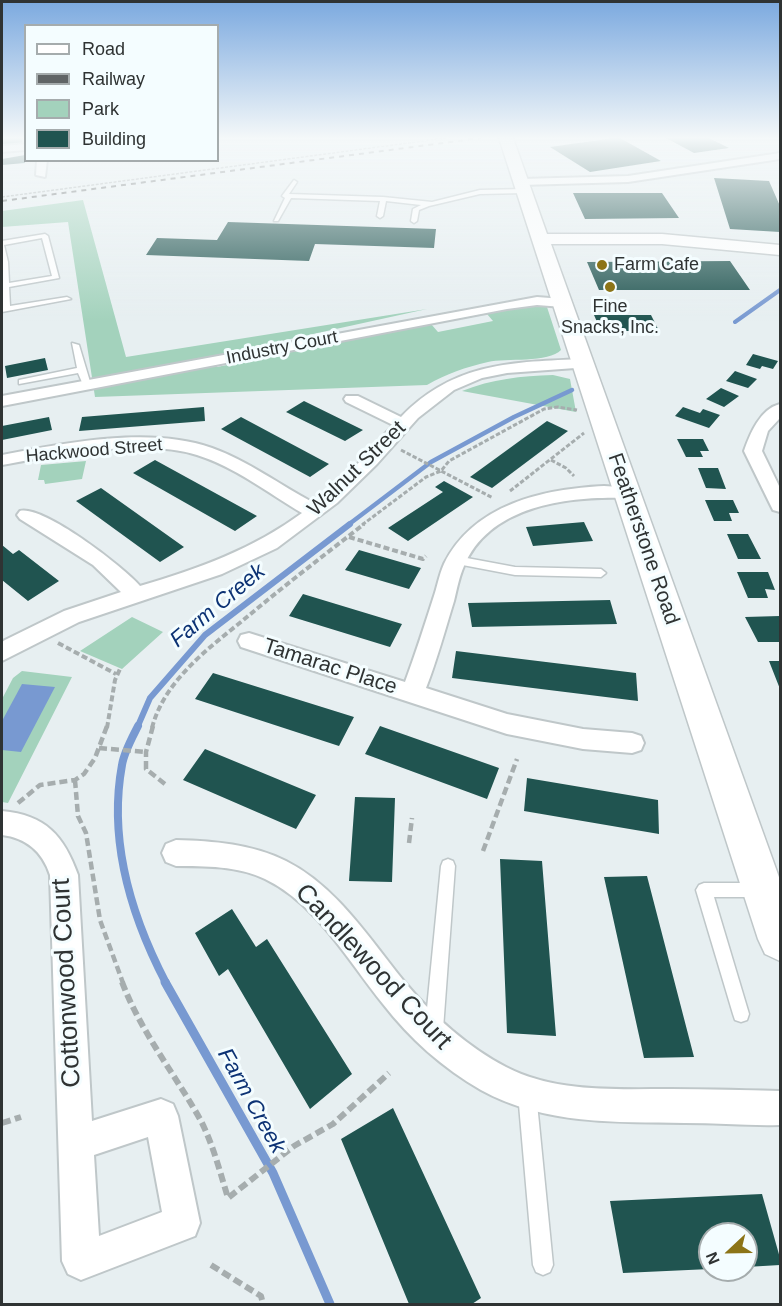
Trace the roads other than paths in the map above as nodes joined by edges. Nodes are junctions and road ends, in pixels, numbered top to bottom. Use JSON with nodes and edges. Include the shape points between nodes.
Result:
{"nodes":[{"id":1,"x":287,"y":199,"type":"edge"},
{"id":2,"x":324,"y":199,"type":"edge"},
{"id":3,"x":383,"y":199,"type":"junction"},
{"id":4,"x":448,"y":199,"type":"edge"},
{"id":5,"x":527,"y":199,"type":"edge"},
{"id":6,"x":429,"y":203,"type":"junction"},
{"id":7,"x":380,"y":216,"type":"dead end"},
{"id":8,"x":276,"y":220,"type":"dead end"},
{"id":9,"x":414,"y":221,"type":"dead end"},
{"id":10,"x":541,"y":239,"type":"junction"},
{"id":11,"x":2,"y":244,"type":"edge"},
{"id":12,"x":780,"y":250,"type":"edge"},
{"id":13,"x":4,"y":263,"type":"edge"},
{"id":14,"x":3,"y":286,"type":"edge"},
{"id":15,"x":67,"y":299,"type":"dead end"},
{"id":16,"x":563,"y":303,"type":"junction"},
{"id":17,"x":4,"y":309,"type":"edge"},
{"id":18,"x":75,"y":345,"type":"dead end"},
{"id":19,"x":584,"y":364,"type":"junction"},
{"id":20,"x":81,"y":370,"type":"junction"},
{"id":21,"x":22,"y":382,"type":"dead end"},
{"id":22,"x":87,"y":385,"type":"junction"},
{"id":23,"x":352,"y":399,"type":"dead end"},
{"id":24,"x":2,"y":401,"type":"edge"},
{"id":25,"x":780,"y":409,"type":"edge"},
{"id":26,"x":403,"y":424,"type":"junction"},
{"id":27,"x":2,"y":460,"type":"edge"},
{"id":28,"x":628,"y":492,"type":"junction"},
{"id":29,"x":780,"y":506,"type":"edge"},
{"id":30,"x":315,"y":512,"type":"junction"},
{"id":31,"x":27,"y":515,"type":"dead end"},
{"id":32,"x":456,"y":560,"type":"junction"},
{"id":33,"x":601,"y":573,"type":"dead end"},
{"id":34,"x":136,"y":596,"type":"junction"},
{"id":35,"x":249,"y":641,"type":"dead end"},
{"id":36,"x":2,"y":652,"type":"edge"},
{"id":37,"x":412,"y":694,"type":"junction"},
{"id":38,"x":632,"y":743,"type":"dead end"},
{"id":39,"x":6,"y":815,"type":"edge"},
{"id":40,"x":176,"y":853,"type":"dead end"},
{"id":41,"x":448,"y":866,"type":"dead end"},
{"id":42,"x":772,"y":889,"type":"edge"},
{"id":43,"x":780,"y":939,"type":"edge"},
{"id":44,"x":741,"y":1014,"type":"dead end"},
{"id":45,"x":434,"y":1037,"type":"junction"},
{"id":46,"x":527,"y":1092,"type":"junction"},
{"id":47,"x":780,"y":1108,"type":"edge"},
{"id":48,"x":76,"y":1143,"type":"dead end"},
{"id":49,"x":543,"y":1265,"type":"dead end"}],
"edges":[{"from":1,"to":8,"type":"lane"},
{"from":2,"to":3,"type":"lane"},
{"from":3,"to":6,"type":"lane"},
{"from":3,"to":7,"type":"lane"},
{"from":4,"to":6,"type":"lane"},
{"from":5,"to":10,"type":"street","name":"Featherstone Road"},
{"from":6,"to":9,"type":"lane","via":[[416,209]]},
{"from":10,"to":12,"type":"street","via":[[679,240]]},
{"from":10,"to":16,"type":"street","name":"Featherstone Road"},
{"from":11,"to":13,"type":"lane"},
{"from":11,"to":14,"type":"lane","via":[[45,236],[56,278]]},
{"from":13,"to":14,"type":"lane"},
{"from":14,"to":17,"type":"lane"},
{"from":15,"to":17,"type":"lane"},
{"from":16,"to":19,"type":"street","name":"Featherstone Road"},
{"from":16,"to":22,"type":"street","name":"Industry Court","via":[[507,305]]},
{"from":18,"to":20,"type":"lane"},
{"from":19,"to":26,"type":"street","name":"Walnut Street","via":[[515,368],[469,377],[432,396]]},
{"from":19,"to":28,"type":"street","name":"Featherstone Road"},
{"from":20,"to":21,"type":"lane"},
{"from":20,"to":22,"type":"lane"},
{"from":22,"to":24,"type":"street","name":"Industry Court"},
{"from":23,"to":26,"type":"street"},
{"from":25,"to":29,"type":"street","via":[[760,430],[753,451]]},
{"from":26,"to":30,"type":"street","name":"Walnut Street"},
{"from":27,"to":30,"type":"street","name":"Hackwood Street","via":[[73,449],[179,445],[207,452]]},
{"from":28,"to":32,"type":"street","name":"Tamarac Place","via":[[572,494],[532,502],[493,520],[475,535]]},
{"from":28,"to":42,"type":"street","name":"Featherstone Road"},
{"from":30,"to":34,"type":"street","name":"Walnut Street","via":[[253,552]]},
{"from":31,"to":34,"type":"street","via":[[109,567]]},
{"from":32,"to":33,"type":"lane","via":[[515,571]]},
{"from":32,"to":37,"type":"street","name":"Tamarac Place"},
{"from":34,"to":36,"type":"street","name":"Walnut Street","via":[[54,624]]},
{"from":35,"to":37,"type":"street","name":"Tamarac Place"},
{"from":37,"to":38,"type":"street","name":"Tamarac Place","via":[[507,724],[583,739]]},
{"from":39,"to":48,"type":"street","name":"Cottonwood Court","via":[[43,838],[55,852],[64,875]]},
{"from":40,"to":45,"type":"street","name":"Candlewood Court","via":[[251,860],[278,871],[303,888]]},
{"from":41,"to":45,"type":"lane"},
{"from":42,"to":43,"type":"street","name":"Featherstone Road"},
{"from":42,"to":44,"type":"lane","via":[[704,890]]},
{"from":45,"to":46,"type":"street","name":"Candlewood Court","via":[[450,1052],[496,1080]]},
{"from":46,"to":47,"type":"street","name":"Candlewood Court","via":[[573,1104]]},
{"from":46,"to":49,"type":"lane"}]}
